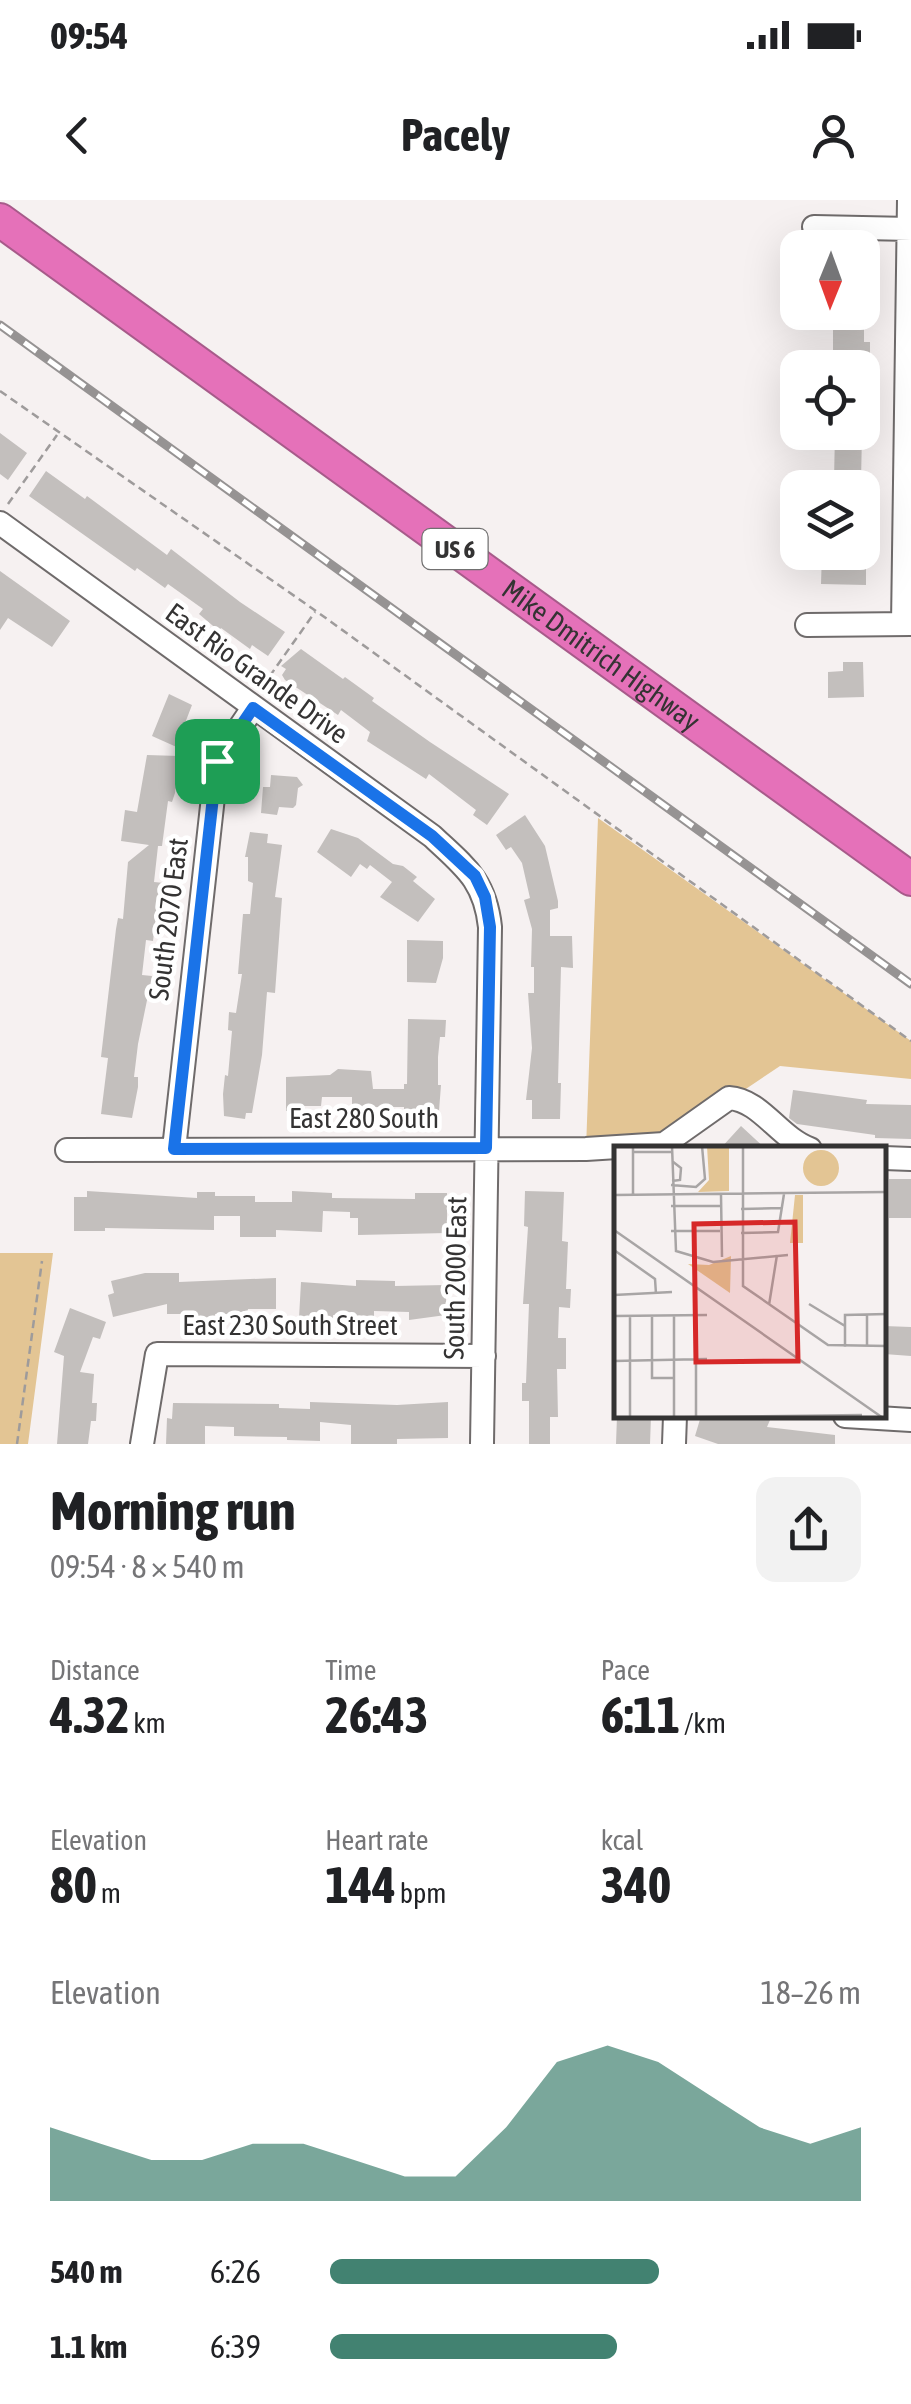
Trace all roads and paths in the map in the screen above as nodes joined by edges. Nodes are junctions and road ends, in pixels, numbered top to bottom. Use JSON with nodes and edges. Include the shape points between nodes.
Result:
{"nodes":[{"id":1,"x":909,"y":200,"type":"edge"},
{"id":2,"x":0,"y":220,"type":"edge"},
{"id":3,"x":814,"y":227,"type":"dead end"},
{"id":4,"x":910,"y":229,"type":"edge"},
{"id":5,"x":0,"y":391,"type":"edge"},
{"id":6,"x":58,"y":434,"type":"junction"},
{"id":7,"x":4,"y":514,"type":"edge"},
{"id":8,"x":316,"y":612,"type":"junction"},
{"id":9,"x":907,"y":624,"type":"edge"},
{"id":10,"x":807,"y":625,"type":"dead end"},
{"id":11,"x":255,"y":700,"type":"junction"},
{"id":12,"x":475,"y":876,"type":"joint"},
{"id":13,"x":911,"y":878,"type":"edge"},
{"id":14,"x":911,"y":1041,"type":"edge"},
{"id":15,"x":664,"y":1146,"type":"edge"},
{"id":16,"x":805,"y":1146,"type":"edge"},
{"id":17,"x":486,"y":1148,"type":"junction"},
{"id":18,"x":614,"y":1148,"type":"edge"},
{"id":19,"x":174,"y":1149,"type":"junction"},
{"id":20,"x":67,"y":1150,"type":"dead end"},
{"id":21,"x":886,"y":1158,"type":"edge"},
{"id":22,"x":911,"y":1159,"type":"edge"},
{"id":23,"x":42,"y":1260,"type":"dead end"},
{"id":24,"x":484,"y":1356,"type":"junction"},
{"id":25,"x":886,"y":1418,"type":"edge"},
{"id":26,"x":675,"y":1419,"type":"edge"},
{"id":27,"x":911,"y":1420,"type":"edge"},
{"id":28,"x":16,"y":1444,"type":"edge"},
{"id":29,"x":142,"y":1444,"type":"edge"},
{"id":30,"x":482,"y":1444,"type":"edge"},
{"id":31,"x":674,"y":1444,"type":"edge"}],
"edges":[{"from":1,"to":4,"type":"street"},
{"from":2,"to":13,"type":"highway","name":"Mike Dmitrich Highway","number":"US 6"},
{"from":3,"to":4,"type":"street"},
{"from":4,"to":9,"type":"street"},
{"from":5,"to":6,"type":"path"},
{"from":6,"to":7,"type":"path"},
{"from":6,"to":8,"type":"path"},
{"from":7,"to":11,"type":"street","name":"East Rio Grande Drive"},
{"from":8,"to":11,"type":"path"},
{"from":8,"to":14,"type":"path"},
{"from":9,"to":10,"type":"street"},
{"from":11,"to":12,"type":"street","name":"East Rio Grande Drive"},
{"from":11,"to":19,"type":"street","name":"South 2070 East","via":[[217,761]]},
{"from":12,"to":17,"type":"street","name":"South 2000 East","via":[[490,927]]},
{"from":15,"to":16,"type":"street","name":"East 280 South","via":[[729,1098],[741,1099]]},
{"from":17,"to":18,"type":"street","name":"East 280 South"},
{"from":17,"to":19,"type":"street","name":"East 280 South"},
{"from":17,"to":24,"type":"street","name":"South 2000 East"},
{"from":19,"to":20,"type":"street","name":"East 280 South"},
{"from":21,"to":22,"type":"street"},
{"from":23,"to":28,"type":"path"},
{"from":24,"to":29,"type":"street","name":"East 230 South Street","via":[[157,1354]]},
{"from":24,"to":30,"type":"street","name":"South 2000 East"},
{"from":25,"to":27,"type":"street"},
{"from":26,"to":31,"type":"street"}]}
